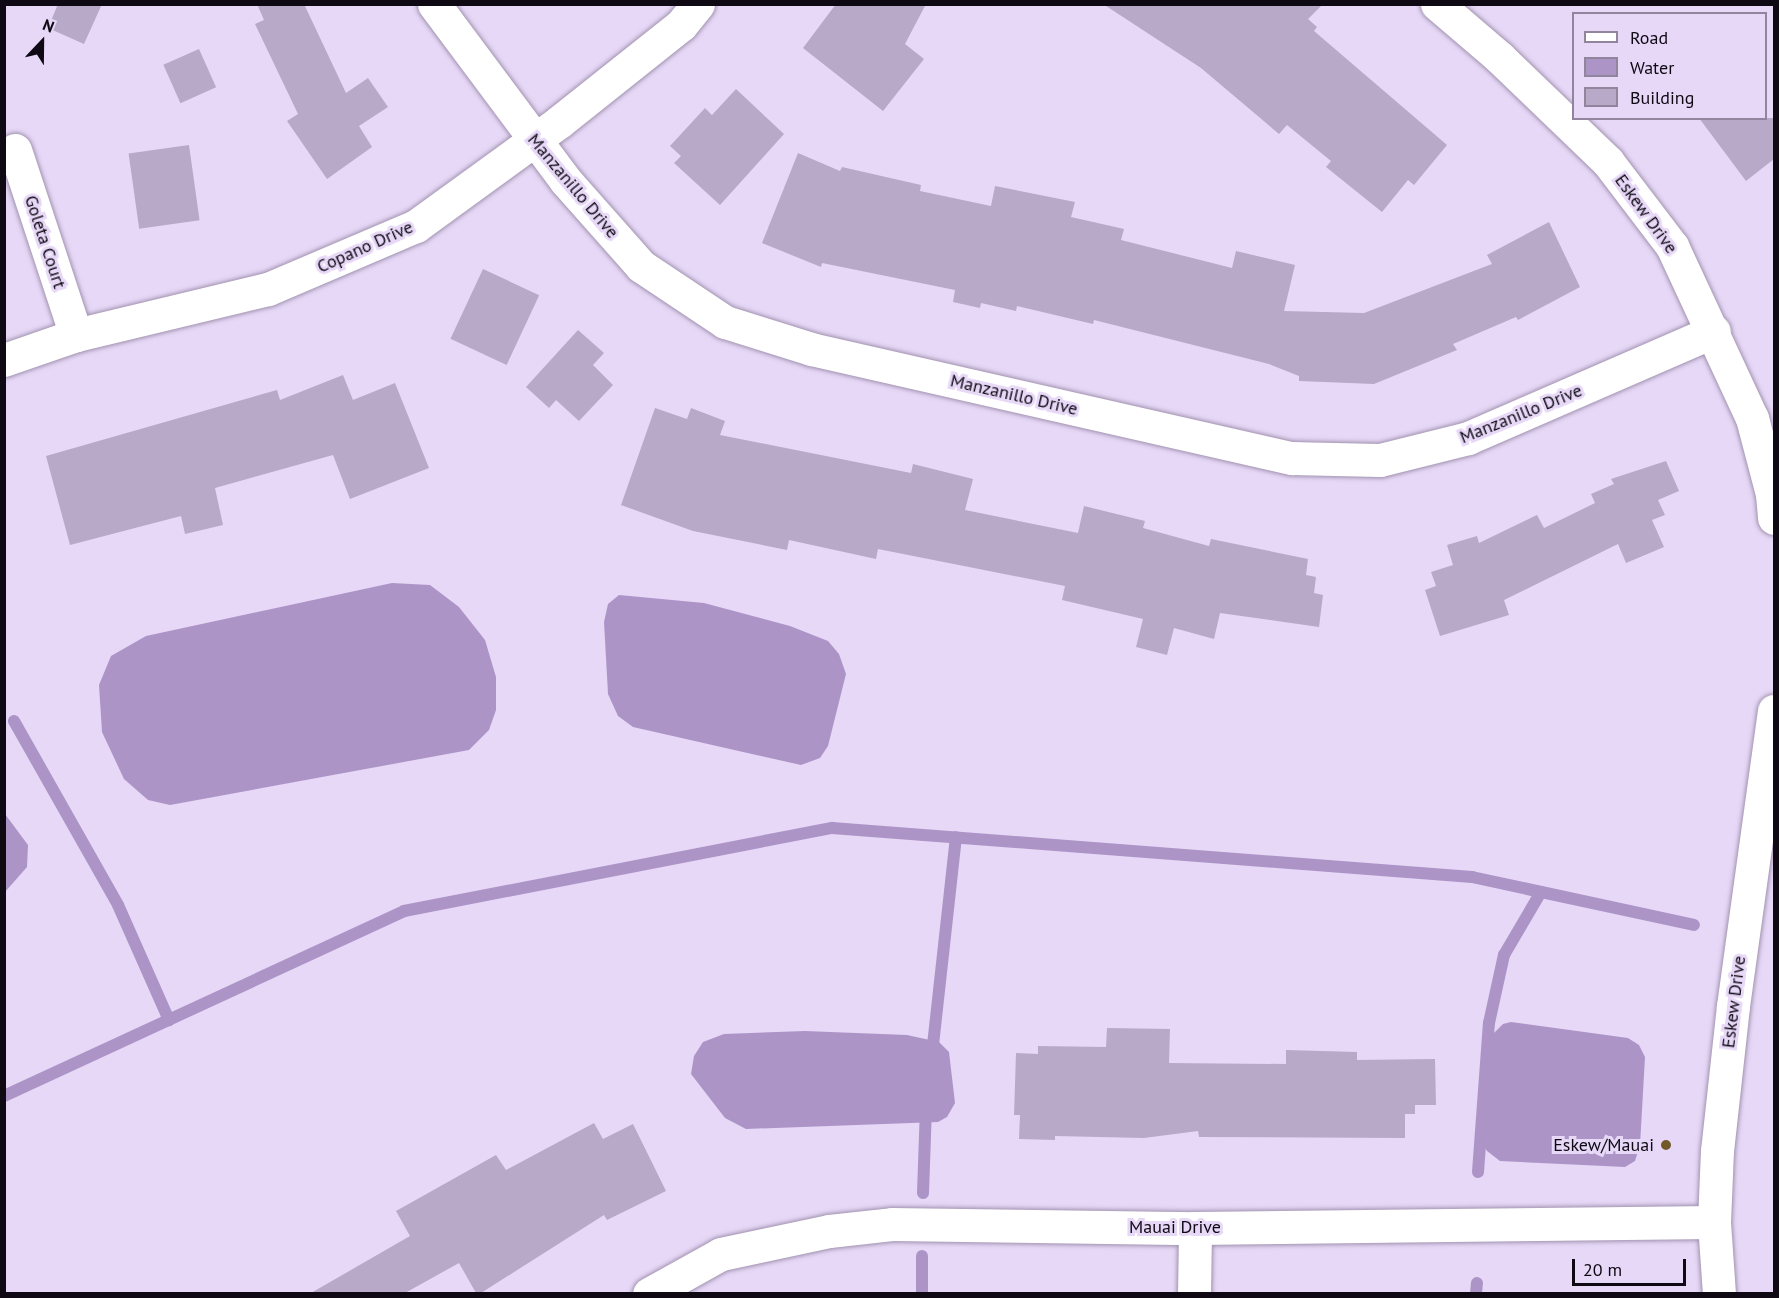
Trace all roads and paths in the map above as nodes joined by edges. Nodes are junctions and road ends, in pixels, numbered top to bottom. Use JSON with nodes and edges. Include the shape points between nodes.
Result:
{"nodes":[{"id":1,"x":434,"y":4,"type":"edge"},
{"id":2,"x":698,"y":4,"type":"edge"},
{"id":3,"x":1437,"y":4,"type":"edge"},
{"id":4,"x":535,"y":139,"type":"junction"},
{"id":5,"x":15,"y":150,"type":"dead end"},
{"id":6,"x":1714,"y":332,"type":"junction"},
{"id":7,"x":76,"y":335,"type":"junction"},
{"id":8,"x":4,"y":360,"type":"edge"},
{"id":9,"x":1774,"y":518,"type":"edge"},
{"id":10,"x":1774,"y":711,"type":"edge"},
{"id":11,"x":1713,"y":1222,"type":"junction"},
{"id":12,"x":1195,"y":1228,"type":"junction"},
{"id":13,"x":649,"y":1293,"type":"edge"},
{"id":14,"x":1194,"y":1293,"type":"edge"},
{"id":15,"x":1719,"y":1293,"type":"edge"}],
"edges":[{"from":1,"to":4,"type":"street","name":"Manzanillo Drive"},
{"from":2,"to":4,"type":"street","name":"Copano Drive","via":[[681,25]]},
{"from":3,"to":6,"type":"street","name":"Eskew Drive","via":[[1499,57],[1608,162],[1672,246]]},
{"from":4,"to":6,"type":"street","name":"Manzanillo Drive","via":[[641,266],[725,322],[811,349],[1292,458],[1380,460],[1468,438]]},
{"from":4,"to":7,"type":"street","name":"Copano Drive","via":[[416,226],[268,290]]},
{"from":5,"to":7,"type":"street","name":"Goleta Court"},
{"from":6,"to":9,"type":"street","name":"Eskew Drive","via":[[1752,418],[1772,494]]},
{"from":7,"to":8,"type":"street","name":"Copano Drive"},
{"from":10,"to":11,"type":"street","name":"Eskew Drive","via":[[1733,1006]]},
{"from":11,"to":12,"type":"street","name":"Mauai Drive"},
{"from":11,"to":15,"type":"street","name":"Eskew Drive"},
{"from":12,"to":13,"type":"street","name":"Mauai Drive","via":[[892,1224],[829,1231],[721,1254]]},
{"from":12,"to":14,"type":"street"}]}
